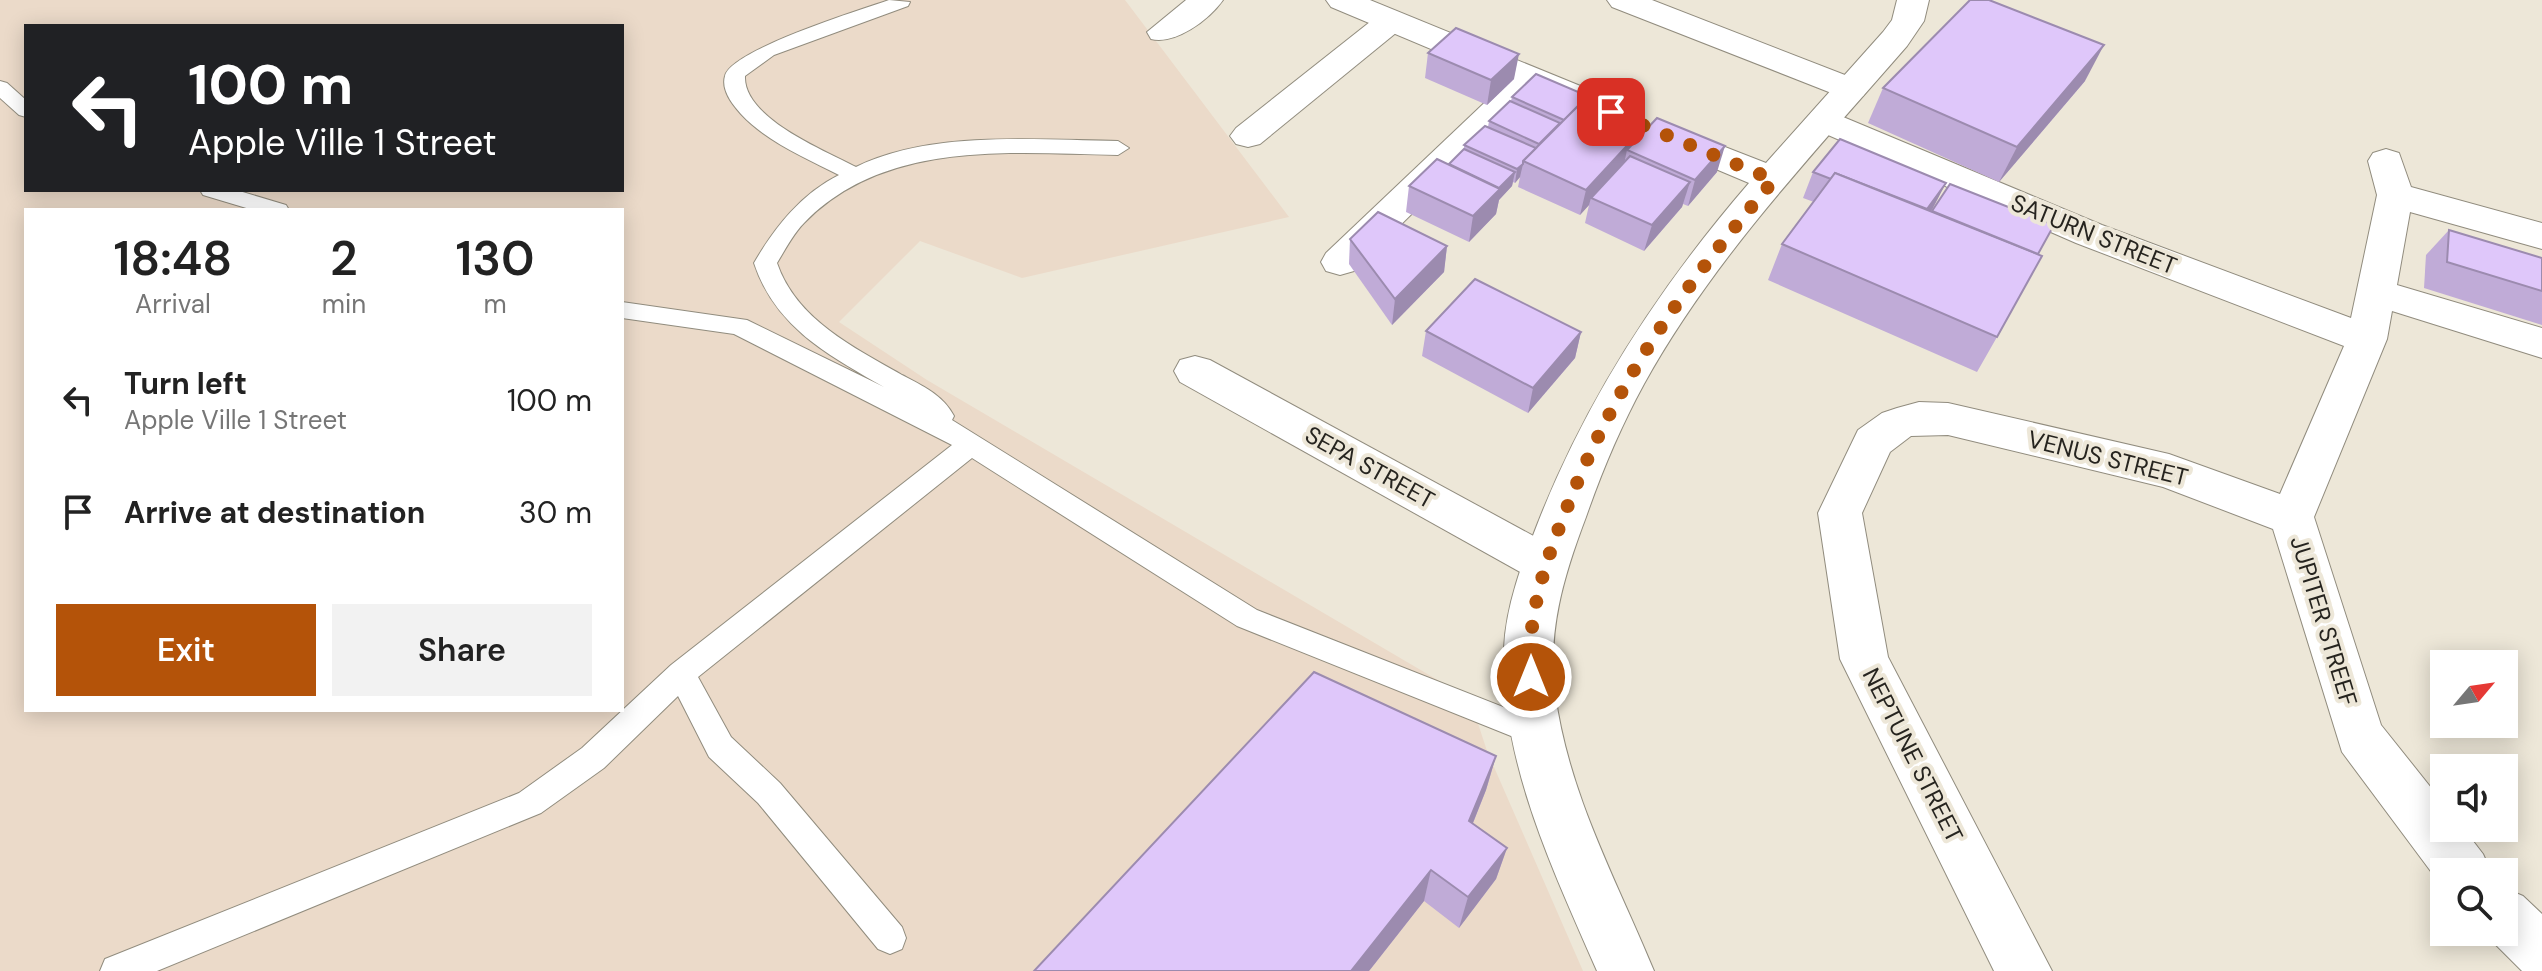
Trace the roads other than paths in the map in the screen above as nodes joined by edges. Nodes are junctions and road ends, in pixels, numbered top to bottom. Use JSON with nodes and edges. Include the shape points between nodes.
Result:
{"nodes":[{"id":1,"x":1207,"y":0,"type":"edge"},
{"id":2,"x":1342,"y":0,"type":"edge"},
{"id":3,"x":1623,"y":0,"type":"edge"},
{"id":4,"x":1913,"y":0,"type":"edge"},
{"id":5,"x":901,"y":2,"type":"edge"},
{"id":6,"x":1391,"y":21,"type":"junction"},
{"id":7,"x":1163,"y":32,"type":"dead end"},
{"id":8,"x":1530,"y":78,"type":"junction"},
{"id":9,"x":0,"y":87,"type":"edge"},
{"id":10,"x":1838,"y":104,"type":"junction"},
{"id":11,"x":24,"y":109,"type":"edge"},
{"id":12,"x":1248,"y":136,"type":"dead end"},
{"id":13,"x":1118,"y":148,"type":"dead end"},
{"id":14,"x":853,"y":174,"type":"junction"},
{"id":15,"x":1774,"y":180,"type":"junction"},
{"id":16,"x":218,"y":192,"type":"edge"},
{"id":17,"x":271,"y":208,"type":"edge"},
{"id":18,"x":2542,"y":236,"type":"edge"},
{"id":19,"x":1340,"y":262,"type":"dead end"},
{"id":20,"x":2378,"y":293,"type":"junction"},
{"id":21,"x":624,"y":310,"type":"edge"},
{"id":22,"x":2367,"y":339,"type":"junction"},
{"id":23,"x":2542,"y":343,"type":"edge"},
{"id":24,"x":1195,"y":371,"type":"dead end"},
{"id":25,"x":1919,"y":418,"type":"joint"},
{"id":26,"x":943,"y":427,"type":"junction"},
{"id":27,"x":971,"y":444,"type":"junction"},
{"id":28,"x":2292,"y":517,"type":"junction"},
{"id":29,"x":1545,"y":564,"type":"junction"},
{"id":30,"x":681,"y":674,"type":"junction"},
{"id":31,"x":1536,"y":733,"type":"junction"},
{"id":32,"x":2453,"y":858,"type":"edge"},
{"id":33,"x":2518,"y":929,"type":"edge"},
{"id":34,"x":890,"y":938,"type":"dead end"},
{"id":35,"x":2542,"y":952,"type":"edge"},
{"id":36,"x":117,"y":971,"type":"edge"},
{"id":37,"x":1626,"y":971,"type":"edge"},
{"id":38,"x":2024,"y":971,"type":"edge"}],
"edges":[{"from":1,"to":7,"type":"street"},
{"from":2,"to":6,"type":"street"},
{"from":3,"to":10,"type":"street","name":"SATURN STREET"},
{"from":4,"to":10,"type":"street","via":[[1908,21]]},
{"from":5,"to":14,"type":"lane","via":[[767,51],[735,74],[740,100],[761,121]]},
{"from":6,"to":8,"type":"street"},
{"from":6,"to":12,"type":"street"},
{"from":8,"to":15,"type":"street"},
{"from":8,"to":19,"type":"street"},
{"from":9,"to":11,"type":"lane"},
{"from":10,"to":15,"type":"street"},
{"from":10,"to":22,"type":"street","name":"SATURN STREET","via":[[2089,234]]},
{"from":13,"to":14,"type":"lane","via":[[970,146],[922,153]]},
{"from":14,"to":26,"type":"lane","via":[[812,202],[774,245],[765,263],[772,286],[822,337],[930,402],[942,414]]},
{"from":15,"to":29,"type":"street","via":[[1710,256],[1635,365],[1587,454]]},
{"from":16,"to":17,"type":"lane"},
{"from":18,"to":20,"type":"street","name":"JUPITER STREEF","via":[[2390,178]]},
{"from":20,"to":22,"type":"street","name":"JUPITER STREEF"},
{"from":20,"to":23,"type":"street"},
{"from":21,"to":26,"type":"lane","via":[[739,326]]},
{"from":22,"to":28,"type":"street","name":"JUPITER STREEF"},
{"from":24,"to":29,"type":"street","name":"SEPA STREET"},
{"from":25,"to":28,"type":"street","name":"VENUS STREET","via":[[1948,419],[2169,471]]},
{"from":25,"to":38,"type":"street","name":"NEPTUNE STREET","via":[[1897,424],[1873,442],[1840,513],[1864,659]]},
{"from":26,"to":27,"type":"lane"},
{"from":27,"to":30,"type":"lane"},
{"from":27,"to":31,"type":"lane","via":[[1247,618]]},
{"from":28,"to":32,"type":"street","name":"JUPITER STREEF","via":[[2360,736]]},
{"from":29,"to":31,"type":"street","via":[[1528,649]]},
{"from":30,"to":34,"type":"lane","via":[[720,747],[769,793]]},
{"from":30,"to":36,"type":"lane","via":[[593,758],[530,803]]},
{"from":31,"to":37,"type":"street","via":[[1559,814]]},
{"from":33,"to":35,"type":"street"}]}
